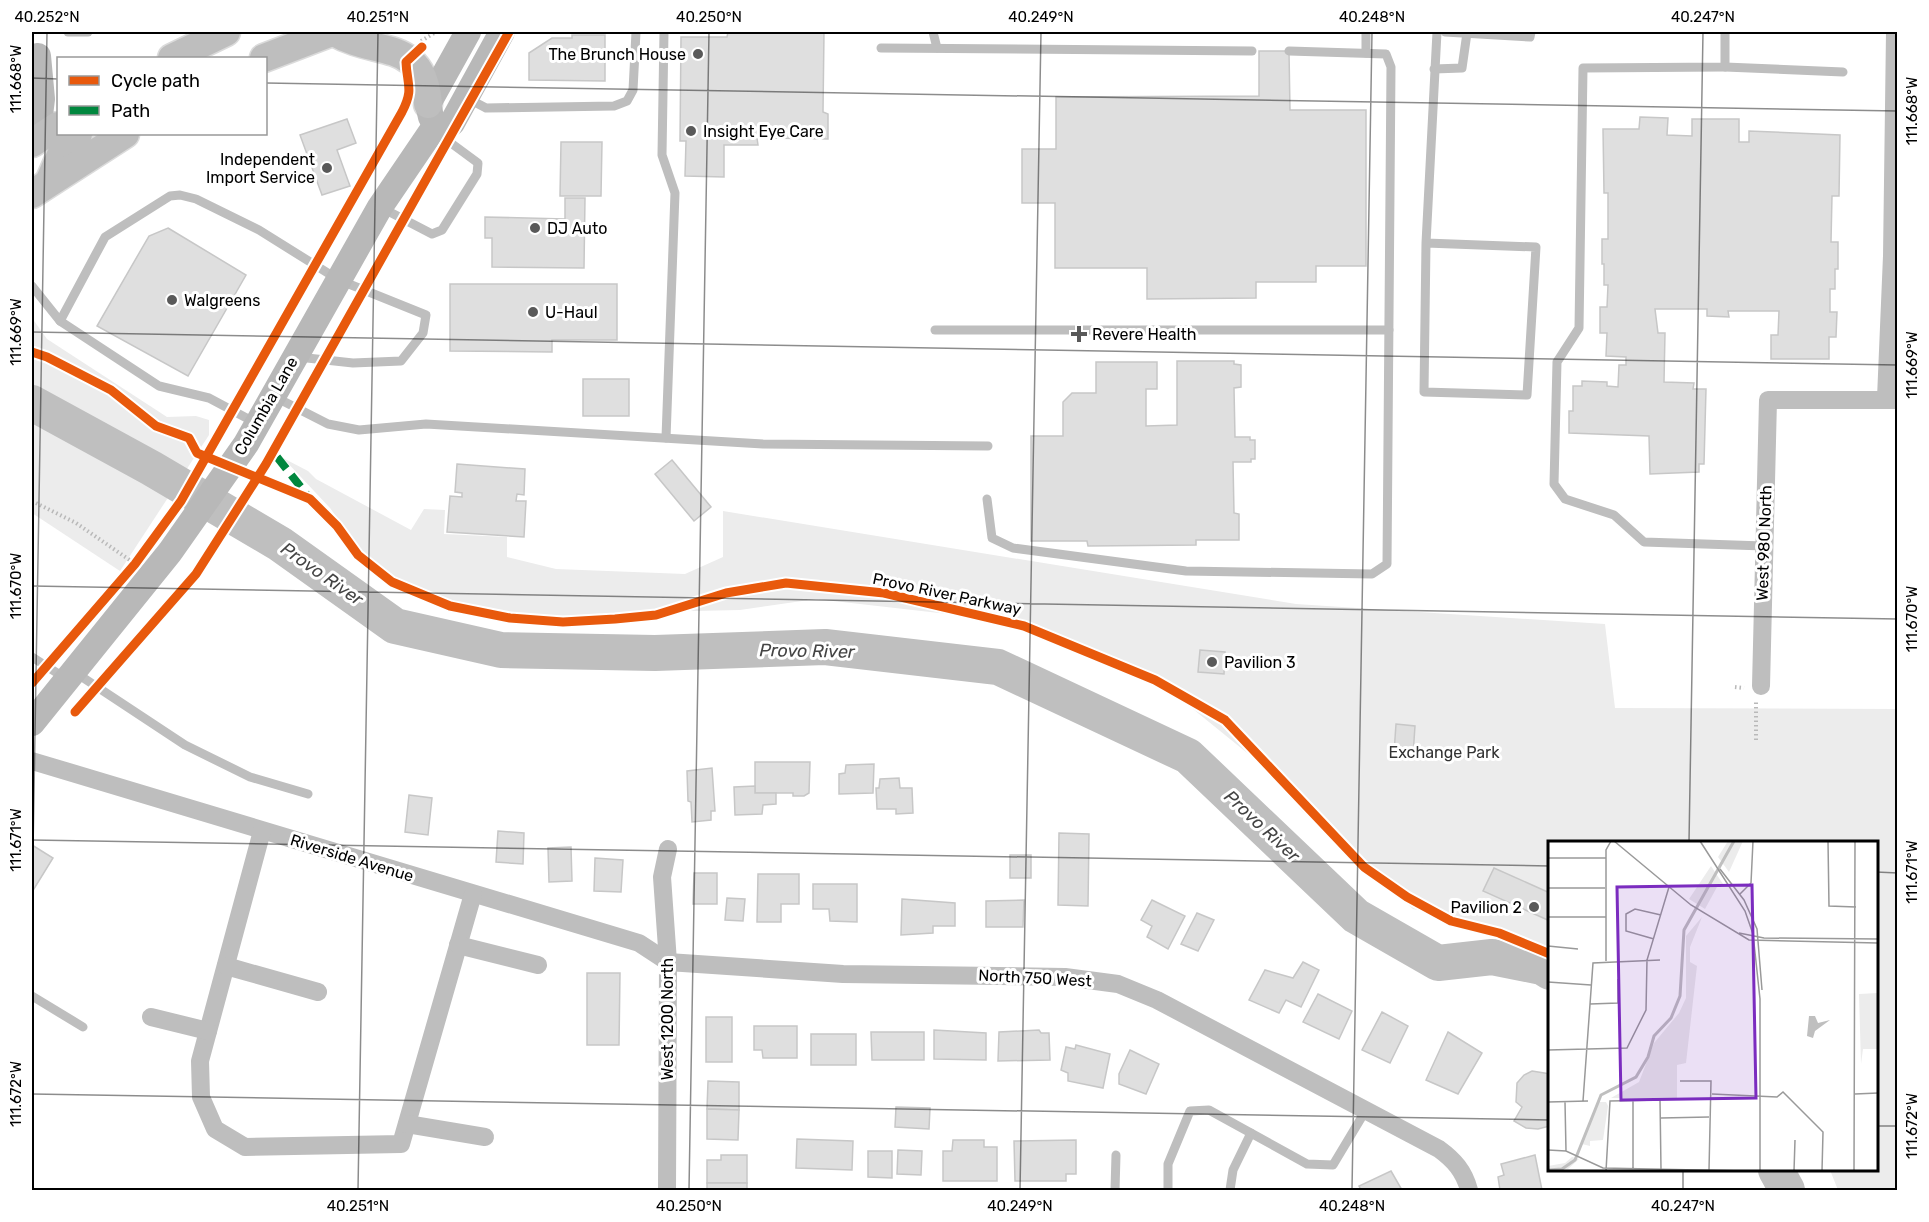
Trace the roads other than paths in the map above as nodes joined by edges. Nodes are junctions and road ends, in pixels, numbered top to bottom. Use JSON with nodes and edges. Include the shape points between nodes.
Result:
{"nodes":[{"id":1,"x":68,"y":32,"type":"edge"},
{"id":2,"x":88,"y":32,"type":"edge"},
{"id":3,"x":226,"y":32,"type":"edge"},
{"id":4,"x":333,"y":32,"type":"edge"},
{"id":5,"x":468,"y":32,"type":"edge"},
{"id":6,"x":502,"y":32,"type":"edge"},
{"id":7,"x":636,"y":32,"type":"edge"},
{"id":8,"x":664,"y":32,"type":"edge"},
{"id":9,"x":933,"y":32,"type":"edge"},
{"id":10,"x":940,"y":32,"type":"edge"},
{"id":11,"x":1366,"y":32,"type":"edge"},
{"id":12,"x":1437,"y":32,"type":"edge"},
{"id":13,"x":1445,"y":32,"type":"edge"},
{"id":14,"x":1531,"y":32,"type":"edge"},
{"id":15,"x":1725,"y":32,"type":"edge"},
{"id":16,"x":1895,"y":32,"type":"edge"},
{"id":17,"x":1467,"y":33,"type":"junction"},
{"id":18,"x":881,"y":48,"type":"dead end"},
{"id":19,"x":937,"y":48,"type":"junction"},
{"id":20,"x":35,"y":51,"type":"edge"},
{"id":21,"x":1252,"y":51,"type":"dead end"},
{"id":22,"x":1289,"y":51,"type":"dead end"},
{"id":23,"x":1366,"y":53,"type":"junction"},
{"id":24,"x":174,"y":57,"type":"edge"},
{"id":25,"x":267,"y":57,"type":"edge"},
{"id":26,"x":1725,"y":68,"type":"junction"},
{"id":27,"x":1434,"y":69,"type":"junction"},
{"id":28,"x":1844,"y":72,"type":"dead end"},
{"id":29,"x":57,"y":81,"type":"edge"},
{"id":30,"x":466,"y":98,"type":"junction"},
{"id":31,"x":430,"y":117,"type":"junction"},
{"id":32,"x":77,"y":135,"type":"edge"},
{"id":33,"x":123,"y":135,"type":"edge"},
{"id":34,"x":42,"y":136,"type":"edge"},
{"id":35,"x":40,"y":188,"type":"edge"},
{"id":36,"x":380,"y":207,"type":"junction"},
{"id":37,"x":1426,"y":243,"type":"junction"},
{"id":38,"x":1894,"y":256,"type":"edge"},
{"id":39,"x":339,"y":280,"type":"junction"},
{"id":40,"x":32,"y":286,"type":"edge"},
{"id":41,"x":60,"y":321,"type":"junction"},
{"id":42,"x":935,"y":330,"type":"dead end"},
{"id":43,"x":1389,"y":330,"type":"junction"},
{"id":44,"x":295,"y":357,"type":"junction"},
{"id":45,"x":273,"y":396,"type":"junction"},
{"id":46,"x":1892,"y":399,"type":"edge"},
{"id":47,"x":252,"y":434,"type":"junction"},
{"id":48,"x":666,"y":438,"type":"junction"},
{"id":49,"x":988,"y":446,"type":"dead end"},
{"id":50,"x":987,"y":499,"type":"dead end"},
{"id":51,"x":1764,"y":546,"type":"junction"},
{"id":52,"x":32,"y":657,"type":"edge"},
{"id":53,"x":71,"y":676,"type":"junction"},
{"id":54,"x":1761,"y":686,"type":"dead end"},
{"id":55,"x":32,"y":723,"type":"edge"},
{"id":56,"x":32,"y":761,"type":"edge"},
{"id":57,"x":308,"y":794,"type":"dead end"},
{"id":58,"x":262,"y":831,"type":"junction"},
{"id":59,"x":668,"y":849,"type":"dead end"},
{"id":60,"x":473,"y":894,"type":"junction"},
{"id":61,"x":458,"y":945,"type":"junction"},
{"id":62,"x":668,"y":962,"type":"junction"},
{"id":63,"x":538,"y":965,"type":"dead end"},
{"id":64,"x":226,"y":966,"type":"junction"},
{"id":65,"x":318,"y":992,"type":"dead end"},
{"id":66,"x":32,"y":996,"type":"edge"},
{"id":67,"x":150,"y":1017,"type":"dead end"},
{"id":68,"x":83,"y":1027,"type":"dead end"},
{"id":69,"x":208,"y":1031,"type":"junction"},
{"id":70,"x":1366,"y":1110,"type":"junction"},
{"id":71,"x":407,"y":1124,"type":"junction"},
{"id":72,"x":1251,"y":1133,"type":"junction"},
{"id":73,"x":485,"y":1137,"type":"dead end"},
{"id":74,"x":1116,"y":1155,"type":"dead end"},
{"id":75,"x":667,"y":1191,"type":"edge"},
{"id":76,"x":1115,"y":1191,"type":"edge"},
{"id":77,"x":1168,"y":1191,"type":"edge"},
{"id":78,"x":1230,"y":1191,"type":"edge"},
{"id":79,"x":1469,"y":1191,"type":"edge"}],
"edges":[{"from":1,"to":2,"type":"lane"},
{"from":3,"to":24,"type":"main road"},
{"from":4,"to":25,"type":"main road"},
{"from":4,"to":31,"type":"main road","via":[[349,40],[400,52],[416,50]]},
{"from":5,"to":31,"type":"main road","name":"Columbia Lane"},
{"from":6,"to":30,"type":"main road","name":"Columbia Lane"},
{"from":7,"to":30,"type":"lane","via":[[633,90],[627,101],[614,106],[486,108]]},
{"from":8,"to":48,"type":"lane","via":[[662,155],[675,193]]},
{"from":9,"to":19,"type":"lane"},
{"from":10,"to":19,"type":"lane"},
{"from":11,"to":23,"type":"lane"},
{"from":12,"to":27,"type":"lane"},
{"from":13,"to":17,"type":"lane"},
{"from":14,"to":17,"type":"lane","via":[[1530,37]]},
{"from":15,"to":26,"type":"lane"},
{"from":16,"to":38,"type":"street"},
{"from":17,"to":27,"type":"lane","via":[[1462,68]]},
{"from":18,"to":19,"type":"lane"},
{"from":19,"to":21,"type":"lane"},
{"from":20,"to":29,"type":"main road"},
{"from":20,"to":34,"type":"main road","via":[[42,99]]},
{"from":22,"to":23,"type":"lane"},
{"from":23,"to":43,"type":"lane","via":[[1386,54],[1391,67]]},
{"from":26,"to":28,"type":"lane"},
{"from":26,"to":51,"type":"lane","via":[[1584,68],[1579,328],[1557,362],[1554,483],[1565,499],[1614,515],[1644,542]]},
{"from":27,"to":37,"type":"lane"},
{"from":30,"to":31,"type":"main road","name":"Columbia Lane","via":[[452,123]]},
{"from":31,"to":36,"type":"main road","name":"Columbia Lane"},
{"from":31,"to":36,"type":"lane","via":[[478,163],[477,174],[442,230],[432,234]]},
{"from":32,"to":35,"type":"main road"},
{"from":33,"to":35,"type":"main road"},
{"from":36,"to":39,"type":"main road","name":"Columbia Lane"},
{"from":37,"to":37,"type":"lane","via":[[1424,392],[1527,395],[1536,247]]},
{"from":38,"to":46,"type":"street"},
{"from":39,"to":41,"type":"lane","via":[[259,230],[196,199],[170,196],[105,237]]},
{"from":39,"to":44,"type":"main road","name":"Columbia Lane"},
{"from":39,"to":44,"type":"lane","via":[[426,315],[423,333],[401,361],[353,363]]},
{"from":40,"to":41,"type":"lane"},
{"from":41,"to":47,"type":"lane","via":[[159,386],[209,398]]},
{"from":42,"to":43,"type":"lane"},
{"from":43,"to":50,"type":"lane","via":[[1387,564],[1372,574],[1186,571],[1013,548],[992,538]]},
{"from":44,"to":45,"type":"main road","name":"Columbia Lane"},
{"from":45,"to":47,"type":"main road","name":"Columbia Lane"},
{"from":45,"to":48,"type":"lane","via":[[328,424],[358,430],[426,424]]},
{"from":46,"to":51,"type":"street","name":"West 980 North","via":[[1768,400]]},
{"from":47,"to":53,"type":"main road","name":"Columbia Lane","via":[[170,552],[139,567]]},
{"from":48,"to":49,"type":"lane","via":[[763,444]]},
{"from":51,"to":54,"type":"street","name":"West 980 North"},
{"from":52,"to":53,"type":"lane"},
{"from":53,"to":55,"type":"main road","name":"Columbia Lane"},
{"from":53,"to":57,"type":"lane","via":[[185,745],[250,777]]},
{"from":56,"to":58,"type":"street","name":"Riverside Avenue"},
{"from":58,"to":60,"type":"street","name":"Riverside Avenue"},
{"from":58,"to":64,"type":"street"},
{"from":59,"to":62,"type":"street","name":"West 1200 North","via":[[662,877]]},
{"from":60,"to":61,"type":"street"},
{"from":60,"to":62,"type":"street","name":"Riverside Avenue","via":[[639,944]]},
{"from":61,"to":63,"type":"street"},
{"from":61,"to":71,"type":"street"},
{"from":62,"to":70,"type":"street","name":"North 750 West","via":[[843,974],[1065,976],[1118,984],[1157,1000]]},
{"from":62,"to":75,"type":"street","name":"West 1200 North"},
{"from":64,"to":65,"type":"street"},
{"from":64,"to":69,"type":"street"},
{"from":66,"to":68,"type":"lane"},
{"from":67,"to":69,"type":"street"},
{"from":69,"to":71,"type":"street","via":[[200,1061],[201,1097],[215,1129],[245,1148],[401,1144]]},
{"from":70,"to":72,"type":"lane","via":[[1333,1165],[1307,1164]]},
{"from":70,"to":79,"type":"street","name":"North 750 West","via":[[1454,1160]]},
{"from":71,"to":73,"type":"street"},
{"from":72,"to":77,"type":"lane","via":[[1209,1110],[1190,1111],[1168,1164]]},
{"from":72,"to":78,"type":"lane","via":[[1233,1170]]},
{"from":74,"to":76,"type":"lane"}]}
